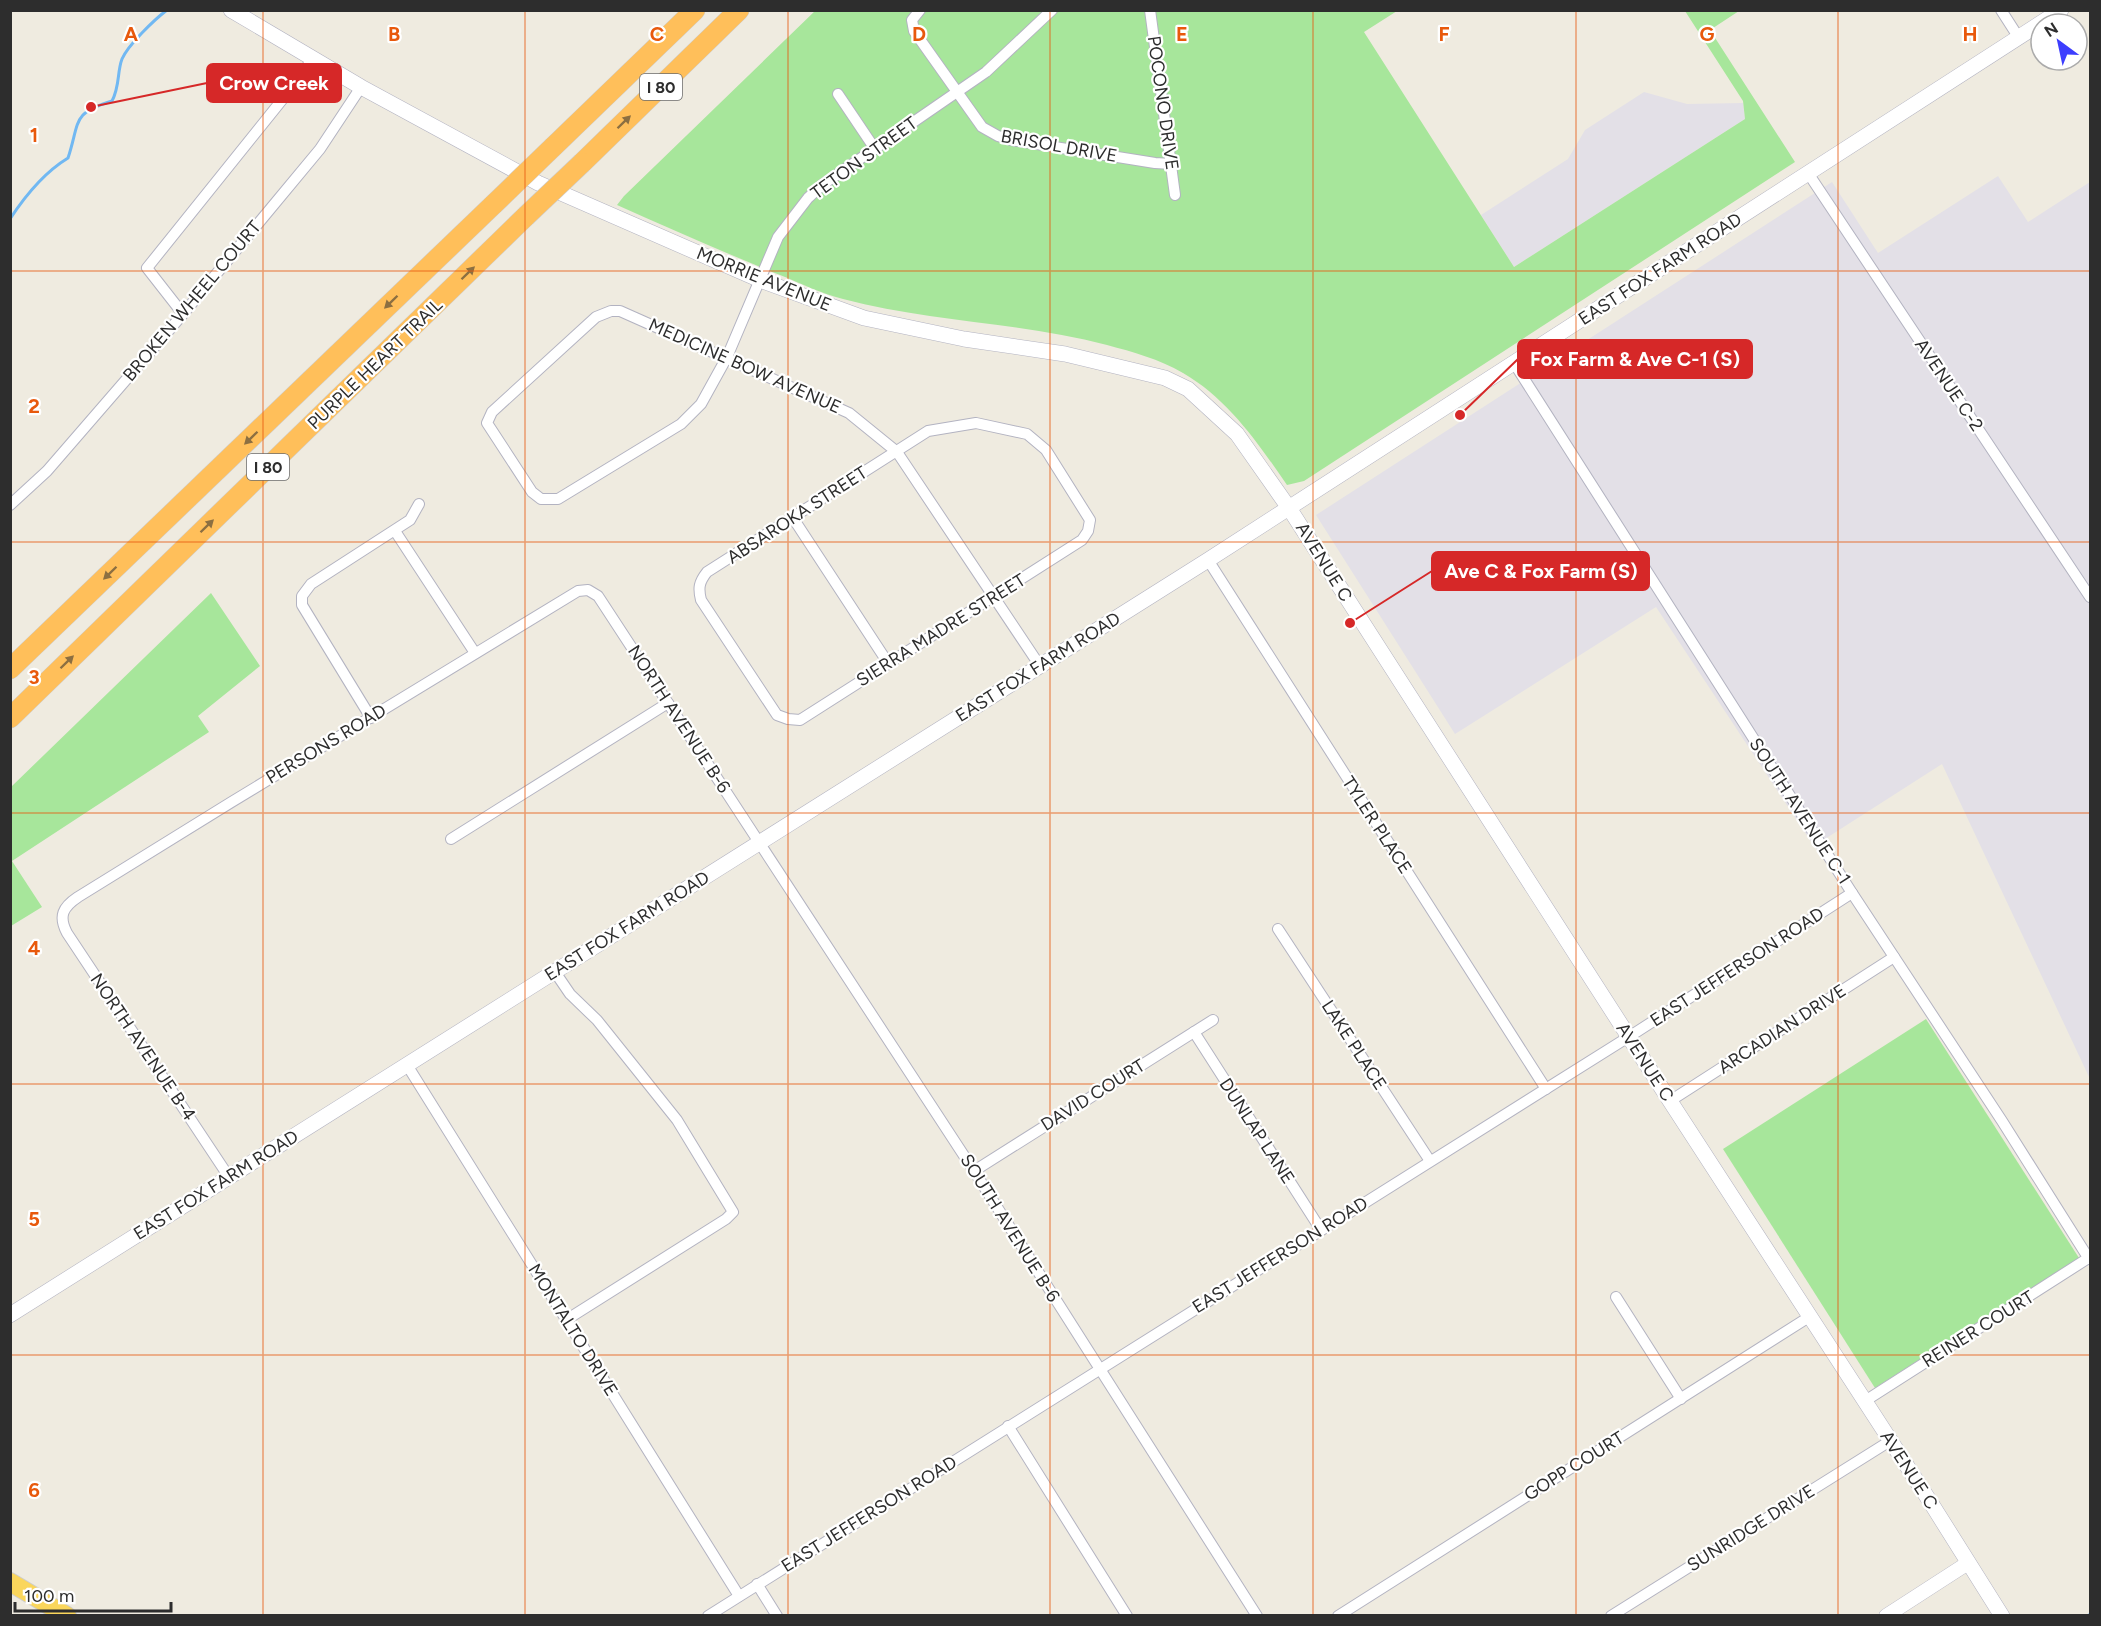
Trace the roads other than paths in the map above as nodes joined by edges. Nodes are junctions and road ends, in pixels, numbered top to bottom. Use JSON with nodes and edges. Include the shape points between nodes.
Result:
{"nodes":[{"id":1,"x":231,"y":10,"type":"edge"},
{"id":2,"x":695,"y":10,"type":"edge"},
{"id":3,"x":740,"y":10,"type":"edge"},
{"id":4,"x":920,"y":10,"type":"edge"},
{"id":5,"x":1052,"y":10,"type":"edge"},
{"id":6,"x":1150,"y":10,"type":"edge"},
{"id":7,"x":2001,"y":10,"type":"edge"},
{"id":8,"x":2061,"y":10,"type":"edge"},
{"id":9,"x":2019,"y":38,"type":"junction"},
{"id":10,"x":312,"y":58,"type":"junction"},
{"id":11,"x":361,"y":87,"type":"junction"},
{"id":12,"x":957,"y":93,"type":"junction"},
{"id":13,"x":838,"y":94,"type":"dead end"},
{"id":14,"x":875,"y":149,"type":"junction"},
{"id":15,"x":1172,"y":164,"type":"junction"},
{"id":16,"x":1808,"y":173,"type":"junction"},
{"id":17,"x":1175,"y":195,"type":"dead end"},
{"id":18,"x":760,"y":280,"type":"junction"},
{"id":19,"x":183,"y":314,"type":"junction"},
{"id":20,"x":727,"y":357,"type":"junction"},
{"id":21,"x":1514,"y":363,"type":"junction"},
{"id":22,"x":897,"y":452,"type":"junction"},
{"id":23,"x":541,"y":499,"type":"joint"},
{"id":24,"x":419,"y":504,"type":"dead end"},
{"id":25,"x":10,"y":505,"type":"edge"},
{"id":26,"x":1289,"y":508,"type":"junction"},
{"id":27,"x":793,"y":518,"type":"junction"},
{"id":28,"x":395,"y":531,"type":"junction"},
{"id":29,"x":1082,"y":540,"type":"joint"},
{"id":30,"x":1208,"y":560,"type":"junction"},
{"id":31,"x":598,"y":596,"type":"joint"},
{"id":32,"x":994,"y":596,"type":"junction"},
{"id":33,"x":2091,"y":597,"type":"edge"},
{"id":34,"x":475,"y":653,"type":"junction"},
{"id":35,"x":888,"y":663,"type":"junction"},
{"id":36,"x":1040,"y":666,"type":"junction"},
{"id":37,"x":10,"y":669,"type":"edge"},
{"id":38,"x":668,"y":703,"type":"junction"},
{"id":39,"x":10,"y":718,"type":"edge"},
{"id":40,"x":371,"y":718,"type":"junction"},
{"id":41,"x":800,"y":720,"type":"joint"},
{"id":42,"x":451,"y":839,"type":"dead end"},
{"id":43,"x":760,"y":843,"type":"junction"},
{"id":44,"x":1852,"y":893,"type":"junction"},
{"id":45,"x":61,"y":916,"type":"joint"},
{"id":46,"x":1278,"y":929,"type":"dead end"},
{"id":47,"x":1894,"y":957,"type":"junction"},
{"id":48,"x":555,"y":972,"type":"junction"},
{"id":49,"x":1213,"y":1020,"type":"dead end"},
{"id":50,"x":1194,"y":1032,"type":"junction"},
{"id":51,"x":1629,"y":1037,"type":"junction"},
{"id":52,"x":407,"y":1065,"type":"junction"},
{"id":53,"x":1546,"y":1089,"type":"junction"},
{"id":54,"x":1670,"y":1101,"type":"junction"},
{"id":55,"x":1430,"y":1161,"type":"junction"},
{"id":56,"x":974,"y":1171,"type":"junction"},
{"id":57,"x":230,"y":1177,"type":"junction"},
{"id":58,"x":1321,"y":1230,"type":"junction"},
{"id":59,"x":2090,"y":1258,"type":"edge"},
{"id":60,"x":1616,"y":1297,"type":"dead end"},
{"id":61,"x":10,"y":1315,"type":"edge"},
{"id":62,"x":1809,"y":1317,"type":"junction"},
{"id":63,"x":566,"y":1320,"type":"junction"},
{"id":64,"x":1098,"y":1369,"type":"junction"},
{"id":65,"x":1681,"y":1399,"type":"junction"},
{"id":66,"x":1865,"y":1401,"type":"junction"},
{"id":67,"x":1008,"y":1426,"type":"junction"},
{"id":68,"x":1890,"y":1441,"type":"junction"},
{"id":69,"x":1968,"y":1563,"type":"junction"},
{"id":70,"x":10,"y":1582,"type":"edge"},
{"id":71,"x":757,"y":1584,"type":"junction"},
{"id":72,"x":739,"y":1596,"type":"junction"},
{"id":73,"x":67,"y":1616,"type":"edge"},
{"id":74,"x":708,"y":1616,"type":"edge"},
{"id":75,"x":777,"y":1616,"type":"edge"},
{"id":76,"x":1127,"y":1616,"type":"edge"},
{"id":77,"x":1257,"y":1616,"type":"edge"},
{"id":78,"x":1338,"y":1616,"type":"edge"},
{"id":79,"x":1611,"y":1616,"type":"edge"},
{"id":80,"x":1886,"y":1616,"type":"edge"},
{"id":81,"x":2002,"y":1616,"type":"edge"}],
"edges":[{"from":1,"to":10,"type":"main road","name":"MORRIE AVENUE"},
{"from":2,"to":37,"type":"highway","name":"PURPLE HEART TRAIL","number":"I 80","one_way":true,"bridge":true},
{"from":39,"to":3,"type":"highway","name":"PURPLE HEART TRAIL","number":"I 80","one_way":true,"bridge":true},
{"from":4,"to":12,"type":"street","name":"BRISOL DRIVE","via":[[912,20],[914,31]]},
{"from":5,"to":12,"type":"street","name":"TETON STREET","via":[[993,67]]},
{"from":6,"to":15,"type":"street","name":"POCONO DRIVE"},
{"from":7,"to":9,"type":"street"},
{"from":8,"to":9,"type":"main road","name":"EAST FOX FARM ROAD"},
{"from":9,"to":16,"type":"main road","name":"EAST FOX FARM ROAD"},
{"from":10,"to":11,"type":"main road","name":"MORRIE AVENUE"},
{"from":10,"to":19,"type":"street","via":[[147,268]]},
{"from":11,"to":18,"type":"main road","name":"MORRIE AVENUE","via":[[538,183]]},
{"from":11,"to":19,"type":"street","name":"BROKEN WHEEL COURT","via":[[320,149]]},
{"from":12,"to":14,"type":"street","name":"TETON STREET"},
{"from":12,"to":15,"type":"street","name":"BRISOL DRIVE","via":[[982,127],[998,136]]},
{"from":13,"to":14,"type":"street"},
{"from":14,"to":18,"type":"street","name":"TETON STREET","via":[[808,198],[778,237]]},
{"from":15,"to":17,"type":"street","name":"POCONO DRIVE"},
{"from":16,"to":21,"type":"main road","name":"EAST FOX FARM ROAD"},
{"from":16,"to":33,"type":"street","name":"AVENUE C-2"},
{"from":18,"to":20,"type":"street","name":"TETON STREET"},
{"from":18,"to":26,"type":"main road","name":"MORRIE AVENUE","via":[[864,318],[964,339],[1065,354],[1165,378],[1188,389],[1237,434]]},
{"from":19,"to":25,"type":"street","name":"BROKEN WHEEL COURT","via":[[46,471]]},
{"from":20,"to":22,"type":"street","name":"MEDICINE BOW AVENUE","via":[[849,413]]},
{"from":20,"to":23,"type":"street","name":"TETON STREET","via":[[701,404],[681,424],[558,500]]},
{"from":20,"to":23,"type":"street","name":"MEDICINE BOW AVENUE","via":[[620,311],[596,317],[492,412],[487,423],[532,492]]},
{"from":21,"to":26,"type":"main road","name":"EAST FOX FARM ROAD"},
{"from":21,"to":44,"type":"street","name":"SOUTH AVENUE C-1"},
{"from":22,"to":27,"type":"street","name":"ABSAROKA STREET"},
{"from":22,"to":29,"type":"street","name":"ABSAROKA STREET","via":[[928,431],[945,427],[976,423],[1027,434],[1046,450],[1090,520]]},
{"from":22,"to":32,"type":"street","name":"MEDICINE BOW AVENUE"},
{"from":24,"to":28,"type":"street","via":[[410,520]]},
{"from":26,"to":30,"type":"main road","name":"EAST FOX FARM ROAD"},
{"from":26,"to":51,"type":"main road","name":"AVENUE C"},
{"from":27,"to":35,"type":"street"},
{"from":27,"to":41,"type":"street","name":"ABSAROKA STREET","via":[[707,572],[699,582],[699,591],[701,600],[777,715]]},
{"from":28,"to":34,"type":"street"},
{"from":28,"to":40,"type":"street","via":[[311,584],[302,596],[302,606]]},
{"from":29,"to":32,"type":"street","name":"SIERRA MADRE STREET"},
{"from":30,"to":36,"type":"main road","name":"EAST FOX FARM ROAD"},
{"from":30,"to":53,"type":"street","name":"TYLER PLACE"},
{"from":31,"to":34,"type":"street","name":"PERSONS ROAD","via":[[588,590],[578,591]]},
{"from":31,"to":38,"type":"street","name":"NORTH AVENUE B-6"},
{"from":32,"to":35,"type":"street","name":"SIERRA MADRE STREET"},
{"from":32,"to":36,"type":"street","name":"MEDICINE BOW AVENUE"},
{"from":34,"to":40,"type":"street","name":"PERSONS ROAD"},
{"from":35,"to":41,"type":"street","name":"SIERRA MADRE STREET"},
{"from":36,"to":43,"type":"main road","name":"EAST FOX FARM ROAD"},
{"from":38,"to":42,"type":"street"},
{"from":38,"to":43,"type":"street","name":"NORTH AVENUE B-6"},
{"from":40,"to":45,"type":"street","name":"PERSONS ROAD","via":[[78,897]]},
{"from":43,"to":48,"type":"main road","name":"EAST FOX FARM ROAD"},
{"from":43,"to":56,"type":"street","name":"SOUTH AVENUE B-6"},
{"from":44,"to":47,"type":"street","name":"SOUTH AVENUE C-1"},
{"from":44,"to":51,"type":"street","name":"EAST JEFFERSON ROAD"},
{"from":45,"to":57,"type":"street","name":"NORTH AVENUE B-4","via":[[67,933]]},
{"from":46,"to":55,"type":"street","name":"LAKE PLACE"},
{"from":47,"to":54,"type":"street","name":"ARCADIAN DRIVE"},
{"from":47,"to":59,"type":"street","name":"SOUTH AVENUE C-1"},
{"from":48,"to":52,"type":"main road","name":"EAST FOX FARM ROAD"},
{"from":48,"to":63,"type":"street","via":[[677,1120],[733,1212]]},
{"from":49,"to":50,"type":"street","name":"DAVID COURT"},
{"from":50,"to":56,"type":"street","name":"DAVID COURT"},
{"from":50,"to":58,"type":"street","name":"DUNLAP LANE"},
{"from":51,"to":53,"type":"street","name":"EAST JEFFERSON ROAD"},
{"from":51,"to":54,"type":"main road","name":"AVENUE C"},
{"from":52,"to":57,"type":"main road","name":"EAST FOX FARM ROAD"},
{"from":52,"to":63,"type":"street","name":"MONTALTO DRIVE"},
{"from":53,"to":55,"type":"street","name":"EAST JEFFERSON ROAD"},
{"from":54,"to":62,"type":"main road","name":"AVENUE C"},
{"from":55,"to":58,"type":"street","name":"EAST JEFFERSON ROAD"},
{"from":56,"to":64,"type":"street","name":"SOUTH AVENUE B-6"},
{"from":57,"to":61,"type":"main road","name":"EAST FOX FARM ROAD"},
{"from":58,"to":64,"type":"street","name":"EAST JEFFERSON ROAD"},
{"from":59,"to":66,"type":"street","name":"REINER COURT"},
{"from":60,"to":65,"type":"street"},
{"from":62,"to":65,"type":"street","name":"GOPP COURT"},
{"from":62,"to":66,"type":"main road","name":"AVENUE C"},
{"from":63,"to":72,"type":"street","name":"MONTALTO DRIVE"},
{"from":64,"to":67,"type":"street","name":"EAST JEFFERSON ROAD"},
{"from":64,"to":77,"type":"street","name":"SOUTH AVENUE B-6"},
{"from":65,"to":78,"type":"street","name":"GOPP COURT"},
{"from":66,"to":68,"type":"main road","name":"AVENUE C"},
{"from":67,"to":71,"type":"street","name":"EAST JEFFERSON ROAD"},
{"from":67,"to":76,"type":"street"},
{"from":68,"to":69,"type":"main road","name":"AVENUE C"},
{"from":68,"to":79,"type":"street","name":"SUNRIDGE DRIVE"},
{"from":69,"to":80,"type":"street"},
{"from":69,"to":81,"type":"main road","name":"AVENUE C"},
{"from":70,"to":73,"type":"highway"},
{"from":71,"to":72,"type":"street","name":"EAST JEFFERSON ROAD"},
{"from":71,"to":75,"type":"street"},
{"from":72,"to":74,"type":"street","name":"EAST JEFFERSON ROAD"}]}
